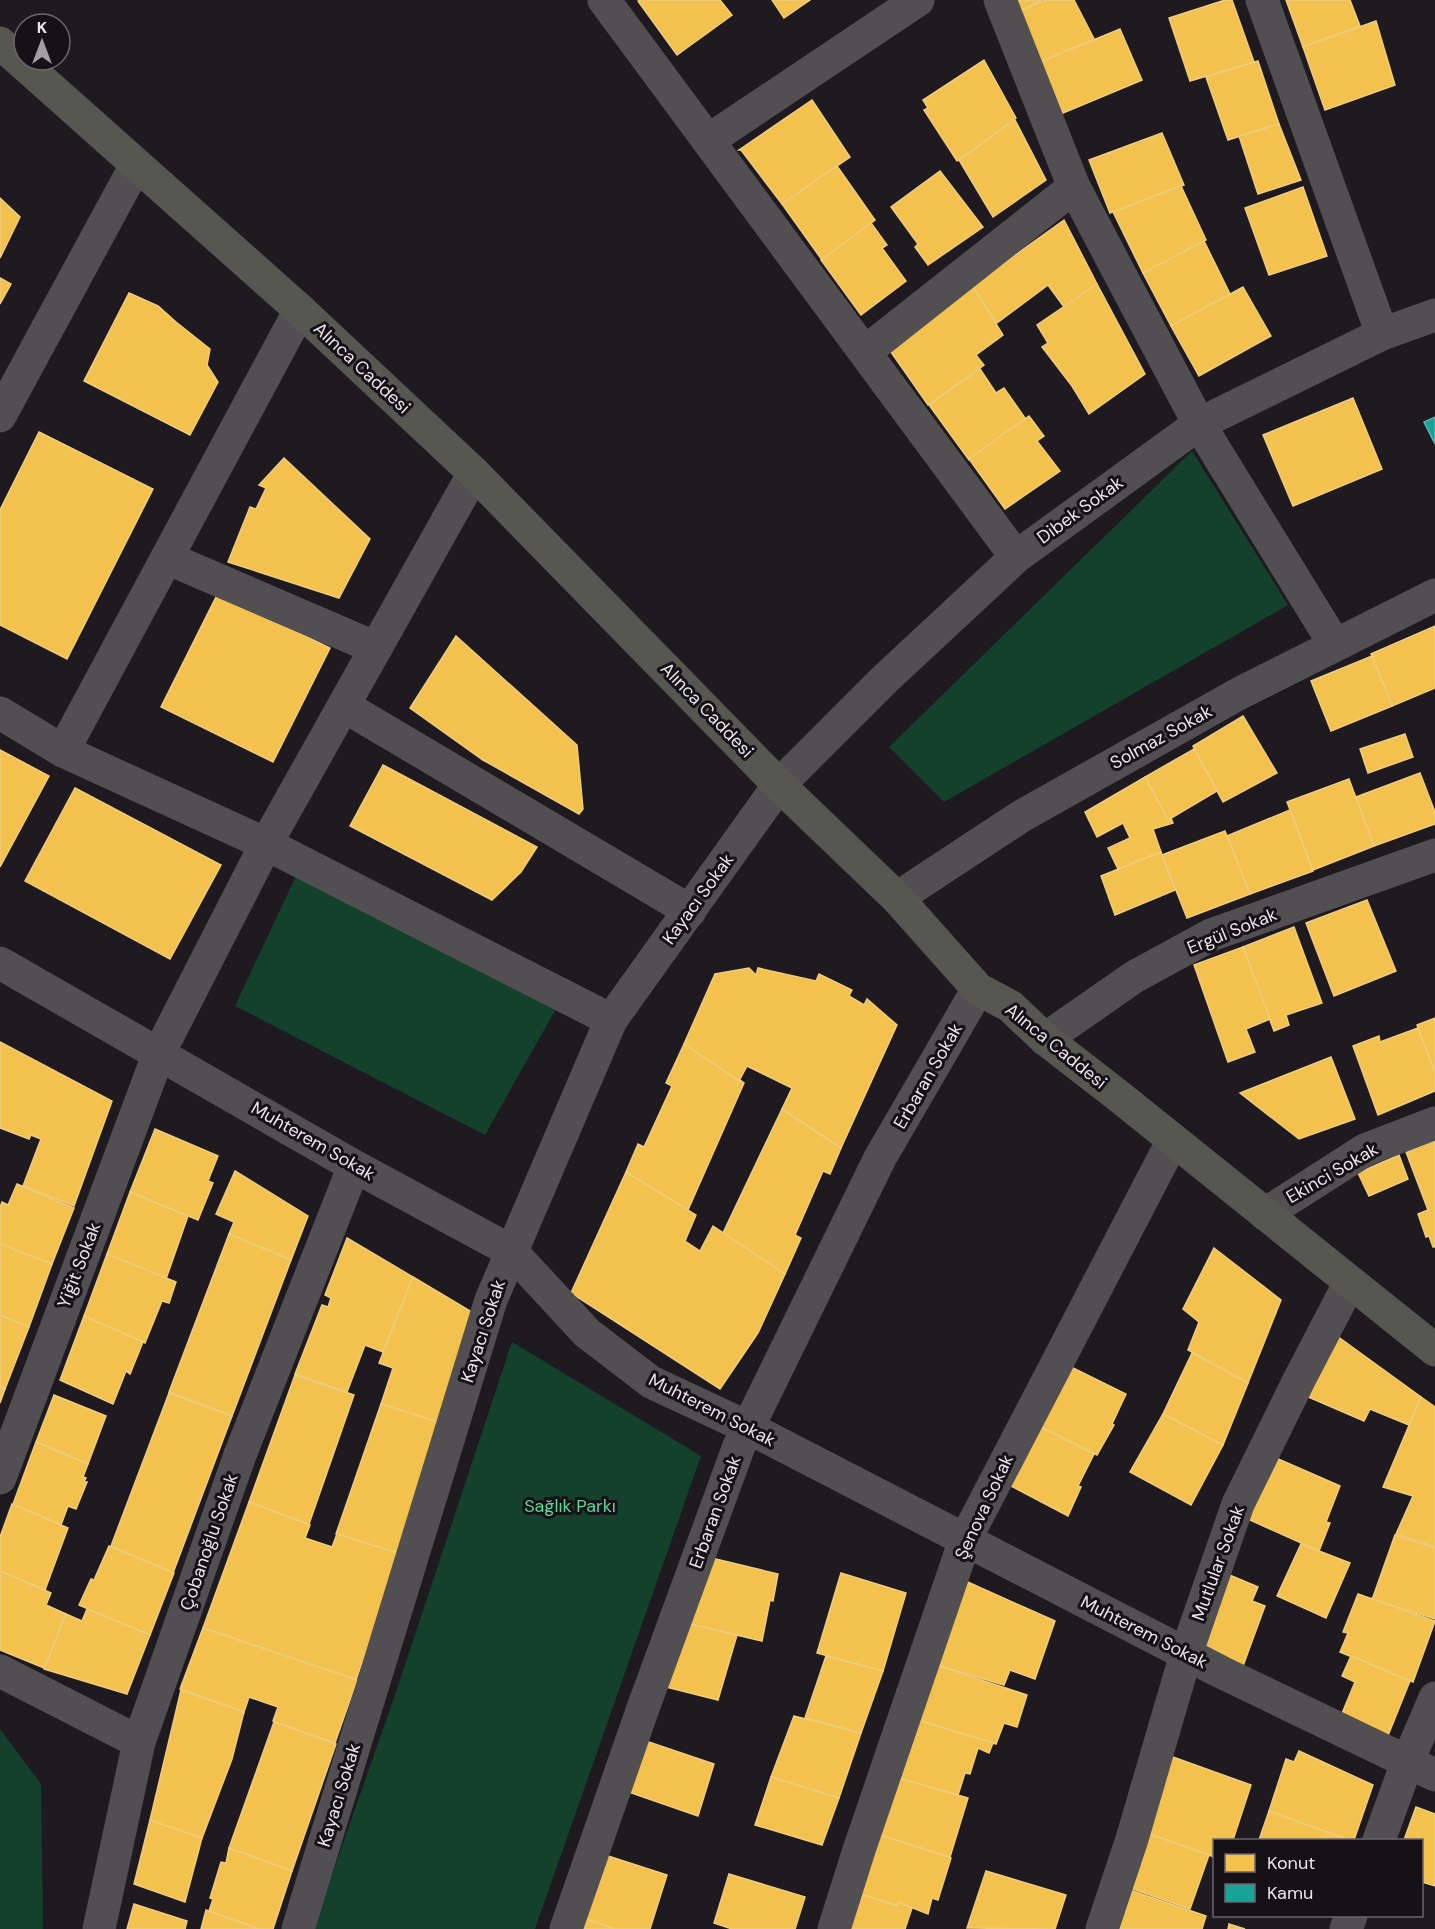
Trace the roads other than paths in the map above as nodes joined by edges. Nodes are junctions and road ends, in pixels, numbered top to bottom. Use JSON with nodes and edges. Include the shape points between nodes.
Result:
{"nodes":[{"id":1,"x":604,"y":0,"type":"edge"},
{"id":2,"x":1000,"y":0,"type":"edge"},
{"id":3,"x":1262,"y":0,"type":"edge"},
{"id":4,"x":901,"y":5,"type":"edge"},
{"id":5,"x":0,"y":43,"type":"edge"},
{"id":6,"x":709,"y":140,"type":"junction"},
{"id":7,"x":136,"y":165,"type":"junction"},
{"id":8,"x":1074,"y":187,"type":"junction"},
{"id":9,"x":300,"y":310,"type":"junction"},
{"id":10,"x":1435,"y":315,"type":"edge"},
{"id":11,"x":1382,"y":334,"type":"junction"},
{"id":12,"x":865,"y":352,"type":"junction"},
{"id":13,"x":0,"y":416,"type":"edge"},
{"id":14,"x":1199,"y":424,"type":"junction"},
{"id":15,"x":474,"y":473,"type":"junction"},
{"id":16,"x":1016,"y":556,"type":"junction"},
{"id":17,"x":167,"y":558,"type":"junction"},
{"id":18,"x":1435,"y":595,"type":"edge"},
{"id":19,"x":1335,"y":645,"type":"junction"},
{"id":20,"x":376,"y":648,"type":"junction"},
{"id":21,"x":344,"y":706,"type":"junction"},
{"id":22,"x":0,"y":713,"type":"edge"},
{"id":23,"x":63,"y":751,"type":"junction"},
{"id":24,"x":780,"y":784,"type":"junction"},
{"id":25,"x":266,"y":844,"type":"junction"},
{"id":26,"x":1435,"y":855,"type":"edge"},
{"id":27,"x":897,"y":898,"type":"junction"},
{"id":28,"x":690,"y":911,"type":"junction"},
{"id":29,"x":0,"y":963,"type":"edge"},
{"id":30,"x":978,"y":989,"type":"junction"},
{"id":31,"x":610,"y":1020,"type":"junction"},
{"id":32,"x":1045,"y":1040,"type":"junction"},
{"id":33,"x":159,"y":1053,"type":"junction"},
{"id":34,"x":1435,"y":1123,"type":"edge"},
{"id":35,"x":1173,"y":1140,"type":"junction"},
{"id":36,"x":354,"y":1166,"type":"junction"},
{"id":37,"x":1265,"y":1214,"type":"junction"},
{"id":38,"x":511,"y":1251,"type":"junction"},
{"id":39,"x":1350,"y":1282,"type":"junction"},
{"id":40,"x":1435,"y":1350,"type":"edge"},
{"id":41,"x":747,"y":1428,"type":"junction"},
{"id":42,"x":0,"y":1478,"type":"edge"},
{"id":43,"x":965,"y":1540,"type":"junction"},
{"id":44,"x":1186,"y":1654,"type":"junction"},
{"id":45,"x":0,"y":1671,"type":"edge"},
{"id":46,"x":1435,"y":1698,"type":"edge"},
{"id":47,"x":139,"y":1742,"type":"junction"},
{"id":48,"x":1421,"y":1769,"type":"edge"},
{"id":49,"x":1380,"y":1839,"type":"edge"},
{"id":50,"x":99,"y":1929,"type":"edge"},
{"id":51,"x":298,"y":1929,"type":"edge"},
{"id":52,"x":566,"y":1929,"type":"edge"},
{"id":53,"x":834,"y":1929,"type":"edge"},
{"id":54,"x":1102,"y":1929,"type":"edge"}],
"edges":[{"from":1,"to":6,"type":"street"},
{"from":2,"to":8,"type":"street"},
{"from":3,"to":11,"type":"street"},
{"from":4,"to":6,"type":"street"},
{"from":5,"to":7,"type":"main road","name":"Alınca Caddesi"},
{"from":6,"to":12,"type":"street"},
{"from":7,"to":9,"type":"main road","name":"Alınca Caddesi"},
{"from":7,"to":13,"type":"street"},
{"from":8,"to":12,"type":"street"},
{"from":8,"to":14,"type":"street"},
{"from":9,"to":15,"type":"main road","name":"Alınca Caddesi"},
{"from":9,"to":17,"type":"street"},
{"from":10,"to":11,"type":"street","name":"Dibek Sokak"},
{"from":11,"to":14,"type":"street","name":"Dibek Sokak"},
{"from":12,"to":16,"type":"street"},
{"from":14,"to":16,"type":"street","name":"Dibek Sokak"},
{"from":14,"to":19,"type":"street"},
{"from":15,"to":20,"type":"street","name":"Yiğit Sokak"},
{"from":15,"to":24,"type":"main road","name":"Alınca Caddesi"},
{"from":16,"to":24,"type":"street","name":"Dibek Sokak"},
{"from":17,"to":20,"type":"street"},
{"from":17,"to":23,"type":"street"},
{"from":18,"to":19,"type":"street","name":"Solmaz Sokak"},
{"from":19,"to":27,"type":"street","name":"Solmaz Sokak","via":[[1240,693],[1020,817]]},
{"from":20,"to":21,"type":"street","name":"Yiğit Sokak"},
{"from":21,"to":25,"type":"street","name":"Yiğit Sokak"},
{"from":21,"to":28,"type":"street"},
{"from":22,"to":23,"type":"street"},
{"from":23,"to":25,"type":"street"},
{"from":24,"to":27,"type":"main road","name":"Alınca Caddesi"},
{"from":24,"to":28,"type":"street","name":"Kayacı Sokak"},
{"from":25,"to":31,"type":"street"},
{"from":25,"to":33,"type":"street","name":"Yiğit Sokak"},
{"from":26,"to":32,"type":"street","name":"Ergül Sokak","via":[[1211,935],[1134,977]]},
{"from":27,"to":30,"type":"main road","name":"Alınca Caddesi"},
{"from":28,"to":31,"type":"street","name":"Kayacı Sokak"},
{"from":29,"to":33,"type":"street","name":"Muhterem Sokak"},
{"from":30,"to":32,"type":"main road","name":"Alınca Caddesi","via":[[1010,1006]]},
{"from":30,"to":41,"type":"street","name":"Erbaran Sokak","via":[[880,1158]]},
{"from":31,"to":38,"type":"street","name":"Kayacı Sokak"},
{"from":32,"to":35,"type":"main road","name":"Alınca Caddesi"},
{"from":33,"to":36,"type":"street","name":"Muhterem Sokak"},
{"from":33,"to":42,"type":"street","name":"Yiğit Sokak"},
{"from":34,"to":37,"type":"street","name":"Ekinci Sokak","via":[[1365,1150]]},
{"from":35,"to":37,"type":"main road","name":"Alınca Caddesi"},
{"from":35,"to":43,"type":"street","name":"Şenova Sokak"},
{"from":36,"to":38,"type":"street","name":"Muhterem Sokak"},
{"from":36,"to":47,"type":"street","name":"Çobanoğlu Sokak","via":[[240,1455]]},
{"from":37,"to":39,"type":"main road","name":"Alınca Caddesi"},
{"from":38,"to":41,"type":"street","name":"Muhterem Sokak","via":[[587,1333],[651,1382]]},
{"from":38,"to":51,"type":"street","name":"Kayacı Sokak","via":[[487,1312]]},
{"from":39,"to":40,"type":"main road","name":"Alınca Caddesi"},
{"from":39,"to":44,"type":"street","name":"Mutlular Sokak","via":[[1238,1504]]},
{"from":41,"to":43,"type":"street","name":"Muhterem Sokak"},
{"from":41,"to":52,"type":"street","name":"Erbaran Sokak"},
{"from":43,"to":44,"type":"street","name":"Muhterem Sokak"},
{"from":43,"to":53,"type":"street","name":"Şenova Sokak"},
{"from":44,"to":48,"type":"street","name":"Muhterem Sokak"},
{"from":44,"to":54,"type":"street","name":"Mutlular Sokak"},
{"from":45,"to":47,"type":"street"},
{"from":46,"to":48,"type":"street"},
{"from":47,"to":50,"type":"street","name":"Çobanoğlu Sokak"},
{"from":48,"to":49,"type":"street"}]}
